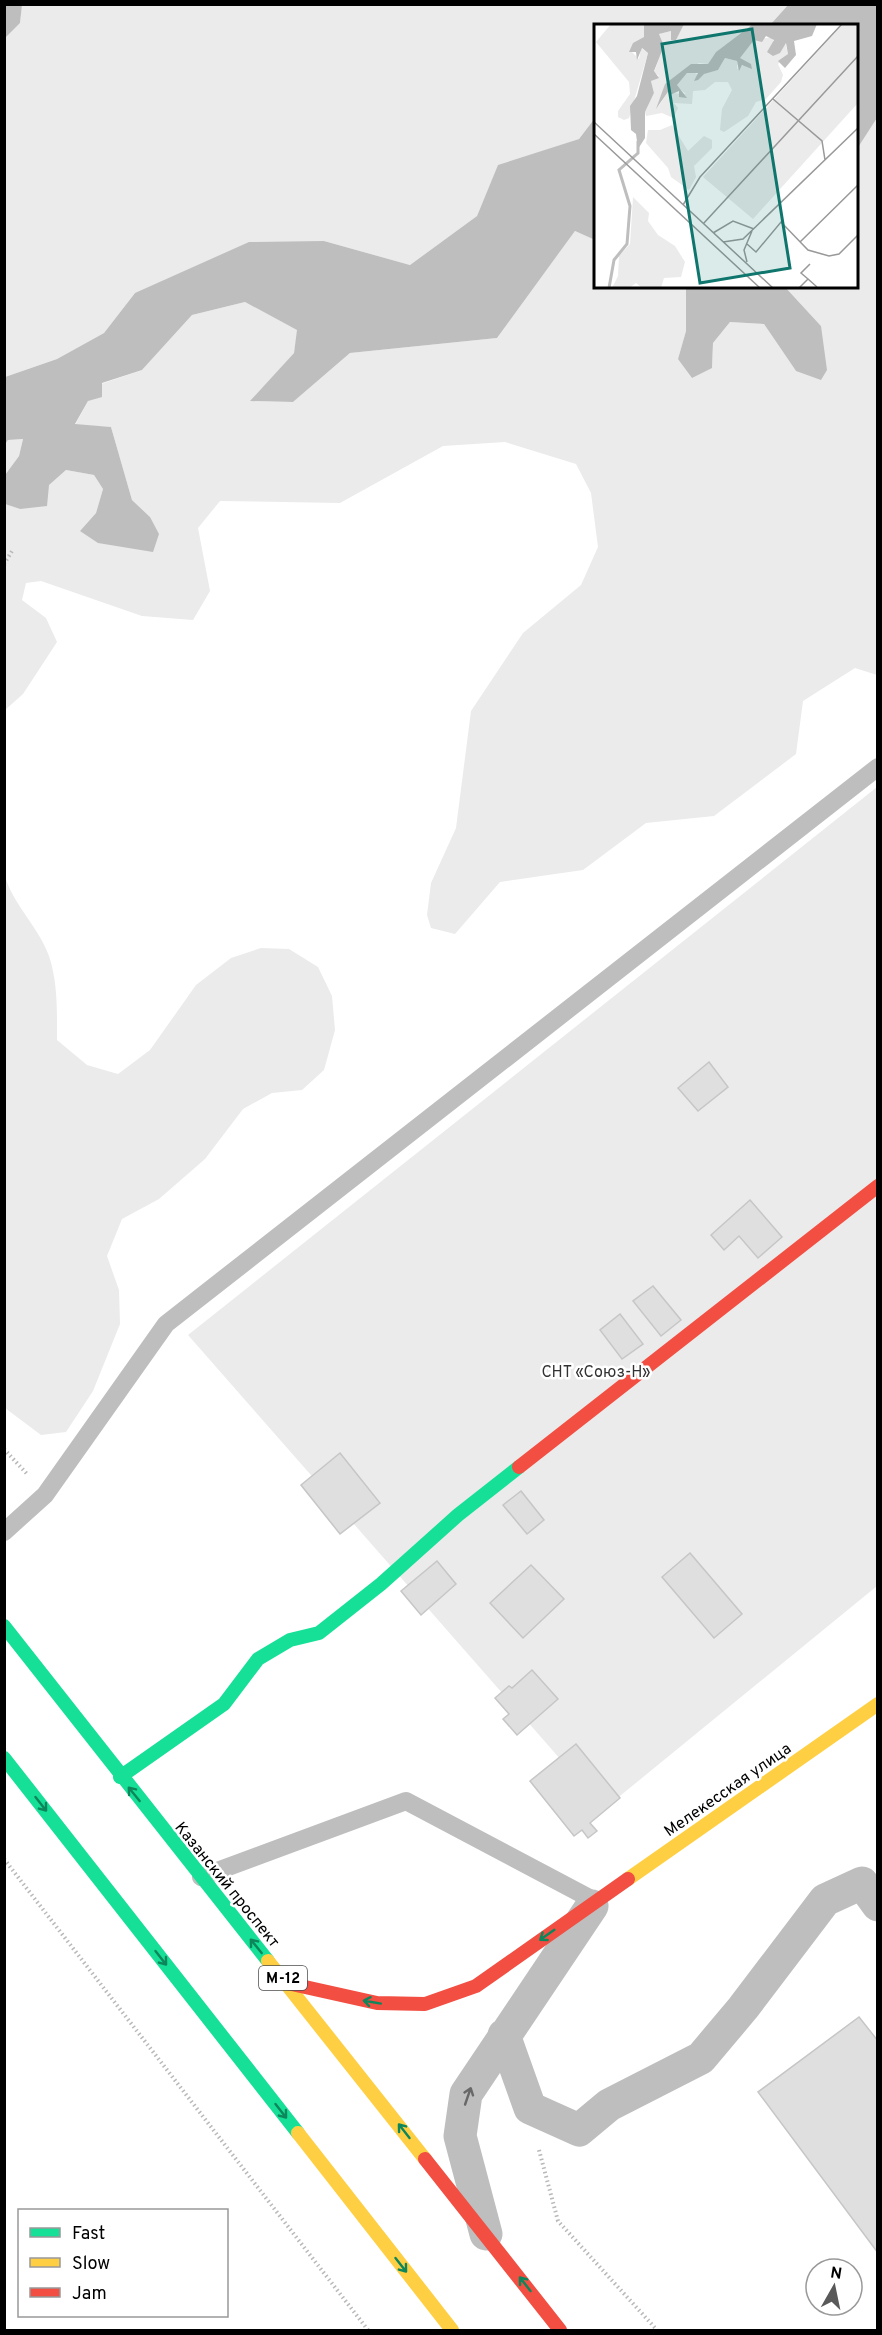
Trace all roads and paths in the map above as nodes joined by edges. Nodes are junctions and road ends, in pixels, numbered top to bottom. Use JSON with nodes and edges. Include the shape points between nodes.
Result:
{"nodes":[{"id":1,"x":12,"y":551,"type":"dead end"},
{"id":2,"x":4,"y":564,"type":"edge"},
{"id":3,"x":878,"y":767,"type":"edge"},
{"id":4,"x":878,"y":1186,"type":"edge"},
{"id":5,"x":4,"y":1449,"type":"edge"},
{"id":6,"x":45,"y":1496,"type":"junction"},
{"id":7,"x":4,"y":1532,"type":"edge"},
{"id":8,"x":4,"y":1626,"type":"edge"},
{"id":9,"x":878,"y":1704,"type":"edge"},
{"id":10,"x":4,"y":1758,"type":"edge"},
{"id":11,"x":120,"y":1777,"type":"junction"},
{"id":12,"x":4,"y":1859,"type":"edge"},
{"id":13,"x":201,"y":1877,"type":"junction"},
{"id":14,"x":595,"y":1901,"type":"junction"},
{"id":15,"x":878,"y":1905,"type":"edge"},
{"id":16,"x":287,"y":1983,"type":"junction"},
{"id":17,"x":504,"y":2036,"type":"junction"},
{"id":18,"x":530,"y":2108,"type":"junction"},
{"id":19,"x":486,"y":2234,"type":"junction"},
{"id":20,"x":368,"y":2331,"type":"edge"},
{"id":21,"x":452,"y":2331,"type":"edge"},
{"id":22,"x":560,"y":2331,"type":"edge"},
{"id":23,"x":657,"y":2331,"type":"edge"}],
"edges":[{"from":1,"to":2,"type":"path"},
{"from":3,"to":6,"type":"lane","via":[[166,1324]]},
{"from":4,"to":11,"type":"street","via":[[458,1515],[319,1634],[290,1640],[258,1659],[224,1704]]},
{"from":5,"to":6,"type":"path"},
{"from":6,"to":7,"type":"lane"},
{"from":8,"to":11,"type":"street","name":"Казанский проспект","number":"М-12"},
{"from":9,"to":14,"type":"street","name":"Мелекесская улица"},
{"from":10,"to":21,"type":"street","one_way":true},
{"from":13,"to":11,"type":"street","name":"Казанский проспект","number":"М-12","one_way":true},
{"from":12,"to":20,"type":"path"},
{"from":13,"to":14,"type":"lane","via":[[406,1801]]},
{"from":16,"to":13,"type":"street","name":"Казанский проспект","number":"М-12","one_way":true},
{"from":14,"to":16,"type":"street","name":"Мелекесская улица","one_way":true,"via":[[476,1986],[425,2004],[377,2003]]},
{"from":14,"to":17,"type":"street"},
{"from":15,"to":18,"type":"street","via":[[862,1883],[825,1900],[701,2058],[609,2105],[579,2130]]},
{"from":19,"to":16,"type":"street","name":"Казанский проспект","number":"М-12","one_way":true},
{"from":17,"to":18,"type":"street"},
{"from":19,"to":17,"type":"street","one_way":true,"via":[[460,2136],[466,2094]]},
{"from":18,"to":23,"type":"path","via":[[558,2221]]},
{"from":22,"to":19,"type":"street","name":"Казанский проспект","number":"М-12","one_way":true}]}
